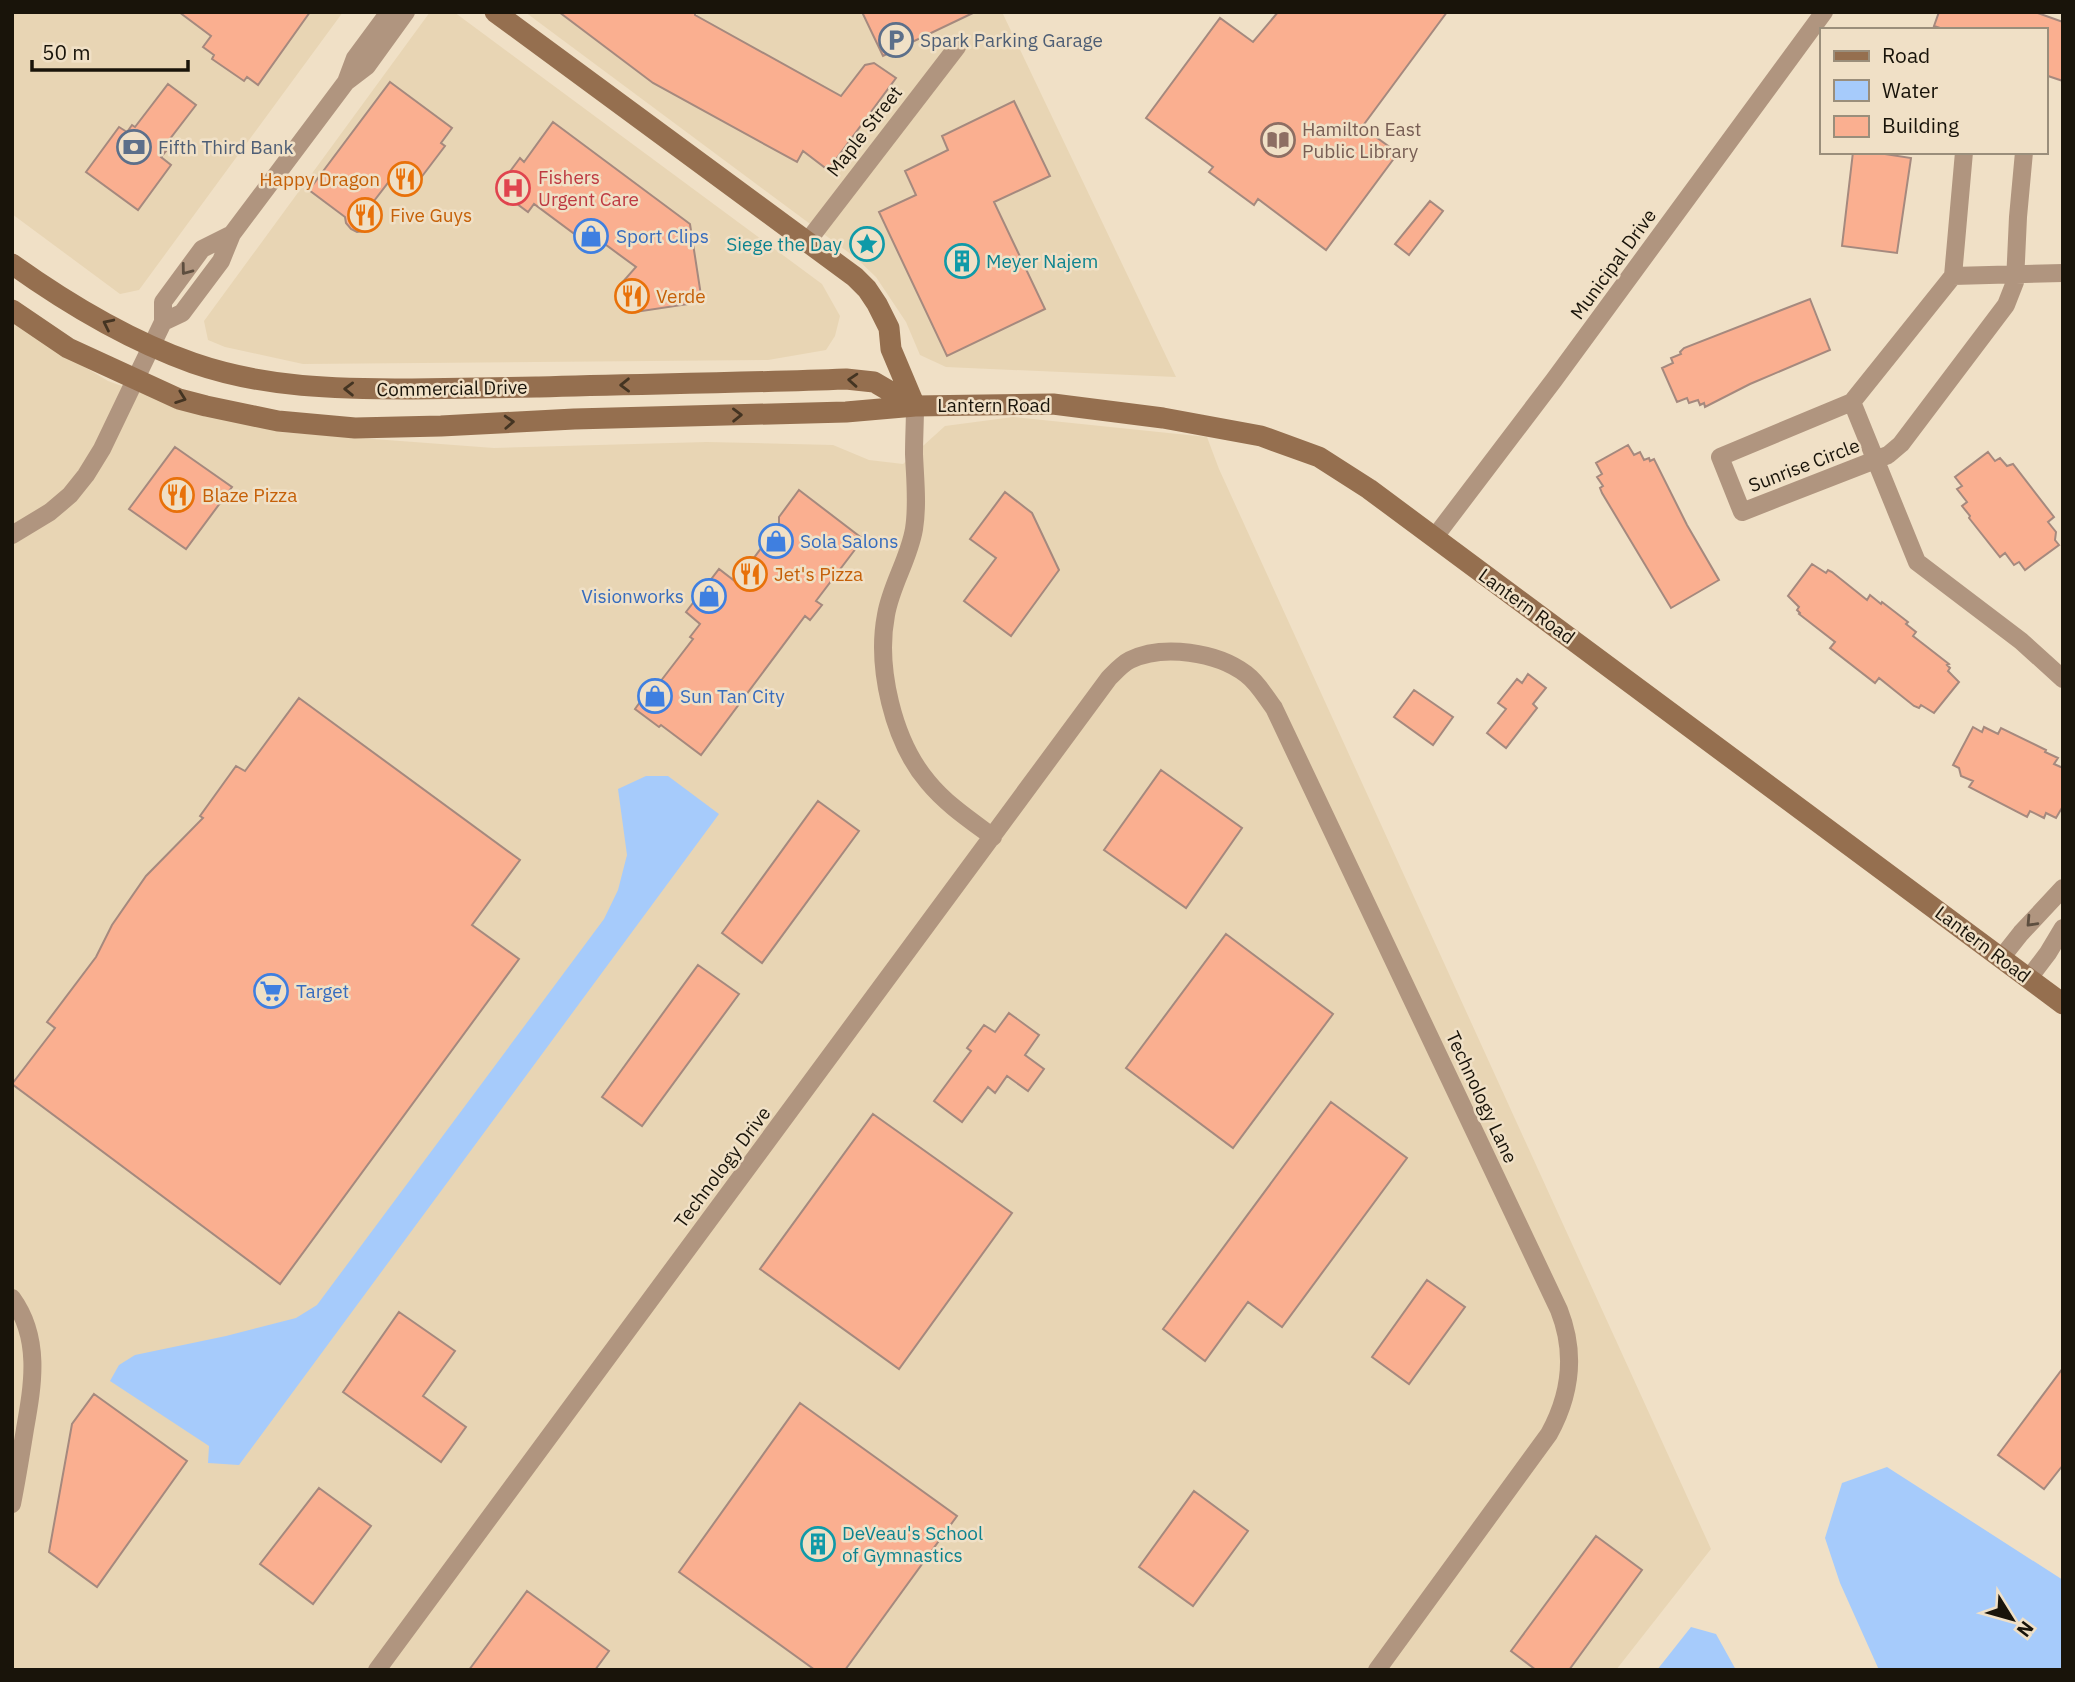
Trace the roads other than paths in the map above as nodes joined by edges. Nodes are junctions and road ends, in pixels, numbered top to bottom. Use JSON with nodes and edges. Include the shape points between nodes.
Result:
{"nodes":[{"id":1,"x":389,"y":12,"type":"edge"},
{"id":2,"x":406,"y":12,"type":"edge"},
{"id":3,"x":495,"y":12,"type":"edge"},
{"id":4,"x":1824,"y":12,"type":"edge"},
{"id":5,"x":957,"y":47,"type":"dead end"},
{"id":6,"x":346,"y":82,"type":"junction"},
{"id":7,"x":1964,"y":154,"type":"edge"},
{"id":8,"x":2024,"y":154,"type":"edge"},
{"id":9,"x":807,"y":242,"type":"junction"},
{"id":10,"x":12,"y":264,"type":"edge"},
{"id":11,"x":2063,"y":273,"type":"edge"},
{"id":12,"x":2015,"y":275,"type":"junction"},
{"id":13,"x":1953,"y":276,"type":"junction"},
{"id":14,"x":12,"y":310,"type":"edge"},
{"id":15,"x":144,"y":362,"type":"junction"},
{"id":16,"x":1852,"y":402,"type":"junction"},
{"id":17,"x":915,"y":405,"type":"junction"},
{"id":18,"x":846,"y":412,"type":"joint"},
{"id":19,"x":1875,"y":460,"type":"junction"},
{"id":20,"x":12,"y":535,"type":"edge"},
{"id":21,"x":1434,"y":538,"type":"junction"},
{"id":22,"x":2063,"y":680,"type":"edge"},
{"id":23,"x":1102,"y":689,"type":"joint"},
{"id":24,"x":993,"y":837,"type":"junction"},
{"id":25,"x":2063,"y":888,"type":"edge"},
{"id":26,"x":2063,"y":928,"type":"edge"},
{"id":27,"x":2002,"y":957,"type":"junction"},
{"id":28,"x":2029,"y":978,"type":"junction"},
{"id":29,"x":2063,"y":1004,"type":"edge"},
{"id":30,"x":12,"y":1298,"type":"edge"},
{"id":31,"x":12,"y":1504,"type":"edge"},
{"id":32,"x":377,"y":1670,"type":"edge"},
{"id":33,"x":1377,"y":1670,"type":"edge"}],
"edges":[{"from":1,"to":6,"type":"street","via":[[355,58]]},
{"from":2,"to":6,"type":"street","via":[[367,66]]},
{"from":3,"to":9,"type":"street","name":"Lantern Road"},
{"from":4,"to":21,"type":"street","name":"Municipal Drive"},
{"from":5,"to":9,"type":"street","name":"Maple Street"},
{"from":6,"to":15,"type":"street","via":[[232,234],[221,261],[182,313],[163,322]]},
{"from":7,"to":13,"type":"street"},
{"from":8,"to":12,"type":"street","name":"Sunrise Circle"},
{"from":9,"to":17,"type":"street","name":"Lantern Road","via":[[849,271],[877,304]]},
{"from":15,"to":10,"type":"street","name":"Commercial Drive","one_way":true,"via":[[83,312]]},
{"from":11,"to":12,"type":"street"},
{"from":12,"to":13,"type":"street"},
{"from":12,"to":19,"type":"street","name":"Sunrise Circle","via":[[2006,304],[1901,444]]},
{"from":13,"to":16,"type":"street","name":"Sunrise Circle"},
{"from":14,"to":15,"type":"street","name":"Commercial Drive","via":[[68,348]]},
{"from":17,"to":15,"type":"street","name":"Commercial Drive","one_way":true,"via":[[874,382],[846,379],[327,389],[270,382],[193,363]]},
{"from":15,"to":18,"type":"street","name":"Commercial Drive","one_way":true,"via":[[179,399],[278,421],[331,427]]},
{"from":15,"to":20,"type":"street","via":[[102,449],[79,484],[50,512]]},
{"from":16,"to":19,"type":"street","name":"Sunrise Circle"},
{"from":16,"to":19,"type":"street","name":"Sunrise Circle","via":[[1720,457],[1737,501],[1742,512]]},
{"from":17,"to":18,"type":"street","name":"Lantern Road"},
{"from":17,"to":21,"type":"street","name":"Lantern Road","via":[[1053,404],[1261,436],[1308,452],[1339,469]]},
{"from":17,"to":24,"type":"street","via":[[914,529],[885,617],[888,687],[906,747],[922,774],[947,802]]},
{"from":19,"to":22,"type":"street","name":"Sunrise Circle","via":[[1917,562],[2021,641]]},
{"from":21,"to":27,"type":"street","name":"Lantern Road"},
{"from":23,"to":24,"type":"street","name":"Technology Drive"},
{"from":23,"to":33,"type":"street","name":"Technology Lane","via":[[1129,660],[1178,652],[1226,663],[1261,689],[1363,893],[1563,1320],[1570,1352],[1569,1380],[1556,1422]]},
{"from":24,"to":32,"type":"street","name":"Technology Drive"},
{"from":25,"to":27,"type":"street","one_way":true},
{"from":26,"to":28,"type":"street"},
{"from":27,"to":28,"type":"street","name":"Lantern Road"},
{"from":28,"to":29,"type":"street","name":"Lantern Road"},
{"from":30,"to":31,"type":"street","via":[[26,1324],[33,1361]]}]}
